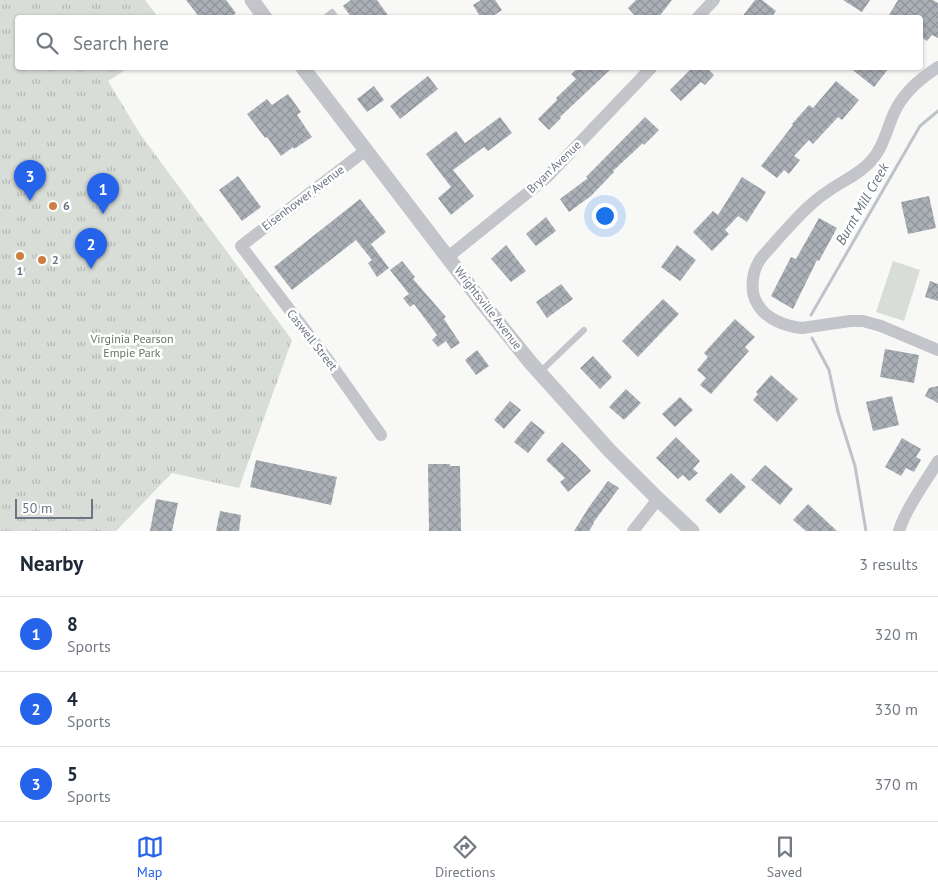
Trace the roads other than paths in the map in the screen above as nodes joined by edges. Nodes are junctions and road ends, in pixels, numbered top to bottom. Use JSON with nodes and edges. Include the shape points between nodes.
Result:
{"nodes":[{"id":1,"x":252,"y":0,"type":"edge"},
{"id":2,"x":714,"y":0,"type":"edge"},
{"id":3,"x":263,"y":15,"type":"edge"},
{"id":4,"x":700,"y":15,"type":"edge"},
{"id":5,"x":938,"y":67,"type":"edge"},
{"id":6,"x":309,"y":70,"type":"edge"},
{"id":7,"x":649,"y":70,"type":"edge"},
{"id":8,"x":366,"y":150,"type":"junction"},
{"id":9,"x":241,"y":246,"type":"joint"},
{"id":10,"x":448,"y":257,"type":"junction"},
{"id":11,"x":584,"y":330,"type":"dead end"},
{"id":12,"x":938,"y":350,"type":"edge"},
{"id":13,"x":539,"y":373,"type":"junction"},
{"id":14,"x":381,"y":435,"type":"dead end"},
{"id":15,"x":938,"y":461,"type":"edge"},
{"id":16,"x":658,"y":499,"type":"junction"},
{"id":17,"x":633,"y":531,"type":"edge"},
{"id":18,"x":692,"y":531,"type":"edge"},
{"id":19,"x":899,"y":531,"type":"edge"}],
"edges":[{"from":1,"to":3,"type":"street"},
{"from":2,"to":4,"type":"street"},
{"from":5,"to":12,"type":"street","via":[[904,95],[870,163],[814,202],[763,256],[758,263],[753,288],[758,305],[775,321],[802,328],[863,321]]},
{"from":6,"to":8,"type":"street","name":"Wrightsville Avenue"},
{"from":7,"to":10,"type":"street","name":"Bryan Avenue","via":[[546,178]]},
{"from":8,"to":9,"type":"street","name":"Eisenhower Avenue"},
{"from":8,"to":10,"type":"street","name":"Wrightsville Avenue"},
{"from":9,"to":14,"type":"street","name":"Caswell Street"},
{"from":10,"to":13,"type":"street","name":"Wrightsville Avenue"},
{"from":11,"to":13,"type":"lane"},
{"from":13,"to":16,"type":"street","name":"Wrightsville Avenue"},
{"from":15,"to":19,"type":"street"},
{"from":16,"to":17,"type":"street"},
{"from":16,"to":18,"type":"street","name":"Wrightsville Avenue"}]}
